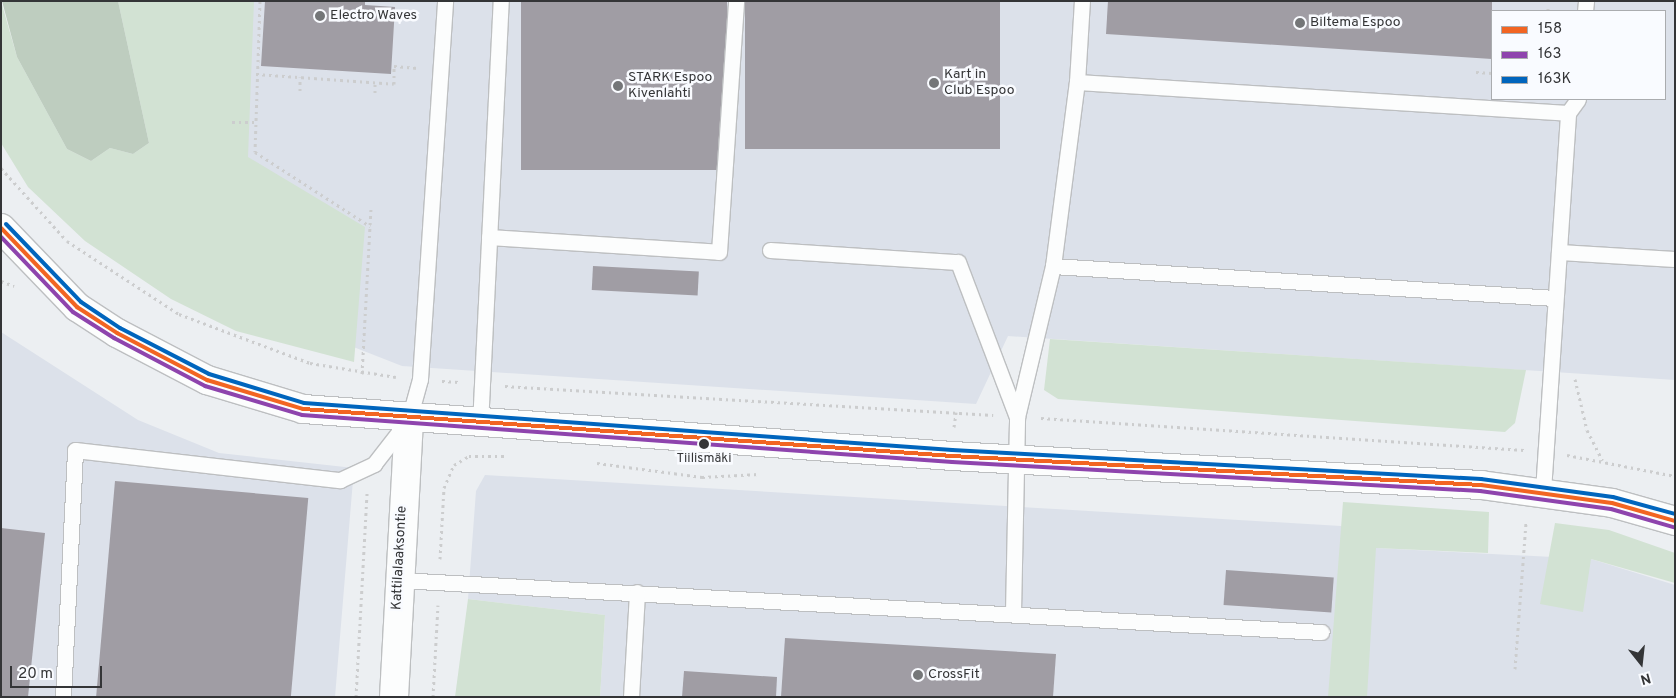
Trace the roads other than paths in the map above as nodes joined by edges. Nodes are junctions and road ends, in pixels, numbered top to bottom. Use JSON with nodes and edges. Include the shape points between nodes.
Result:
{"nodes":[{"id":1,"x":445,"y":1,"type":"edge"},
{"id":2,"x":501,"y":1,"type":"edge"},
{"id":3,"x":736,"y":1,"type":"edge"},
{"id":4,"x":1082,"y":1,"type":"edge"},
{"id":5,"x":1077,"y":82,"type":"junction"},
{"id":6,"x":1577,"y":100,"type":"edge"},
{"id":7,"x":1568,"y":114,"type":"junction"},
{"id":8,"x":1,"y":228,"type":"edge"},
{"id":9,"x":489,"y":237,"type":"junction"},
{"id":10,"x":770,"y":250,"type":"dead end"},
{"id":11,"x":1558,"y":252,"type":"junction"},
{"id":12,"x":1675,"y":259,"type":"edge"},
{"id":13,"x":1053,"y":266,"type":"junction"},
{"id":14,"x":1555,"y":298,"type":"junction"},
{"id":15,"x":1017,"y":417,"type":"junction"},
{"id":16,"x":409,"y":420,"type":"junction"},
{"id":17,"x":480,"y":425,"type":"junction"},
{"id":18,"x":1014,"y":459,"type":"junction"},
{"id":19,"x":1536,"y":491,"type":"junction"},
{"id":20,"x":1675,"y":521,"type":"edge"},
{"id":21,"x":400,"y":580,"type":"junction"},
{"id":22,"x":636,"y":592,"type":"junction"},
{"id":23,"x":1012,"y":612,"type":"junction"},
{"id":24,"x":1322,"y":632,"type":"dead end"},
{"id":25,"x":63,"y":697,"type":"edge"},
{"id":26,"x":394,"y":697,"type":"edge"},
{"id":27,"x":631,"y":697,"type":"edge"}],
"edges":[{"from":1,"to":16,"type":"lane","via":[[420,379]]},
{"from":2,"to":9,"type":"lane"},
{"from":3,"to":9,"type":"lane","via":[[719,252]]},
{"from":4,"to":5,"type":"lane"},
{"from":5,"to":7,"type":"lane"},
{"from":5,"to":13,"type":"lane"},
{"from":6,"to":7,"type":"lane"},
{"from":7,"to":11,"type":"lane"},
{"from":8,"to":16,"type":"street","via":[[78,307],[162,359],[249,395],[303,409]]},
{"from":9,"to":17,"type":"lane"},
{"from":10,"to":15,"type":"lane","via":[[958,262]]},
{"from":11,"to":12,"type":"lane"},
{"from":11,"to":14,"type":"lane"},
{"from":13,"to":14,"type":"lane"},
{"from":13,"to":15,"type":"lane"},
{"from":14,"to":19,"type":"lane","via":[[1545,452]]},
{"from":15,"to":18,"type":"lane"},
{"from":16,"to":17,"type":"street"},
{"from":16,"to":21,"type":"street","name":"Kattilalaaksontie"},
{"from":16,"to":25,"type":"lane","via":[[374,464],[340,480],[75,450]]},
{"from":17,"to":18,"type":"street"},
{"from":18,"to":19,"type":"street"},
{"from":18,"to":23,"type":"lane"},
{"from":19,"to":20,"type":"street","via":[[1612,503]]},
{"from":21,"to":22,"type":"lane"},
{"from":21,"to":26,"type":"street","name":"Kattilalaaksontie"},
{"from":22,"to":23,"type":"lane"},
{"from":22,"to":27,"type":"lane"},
{"from":23,"to":24,"type":"lane"}]}
